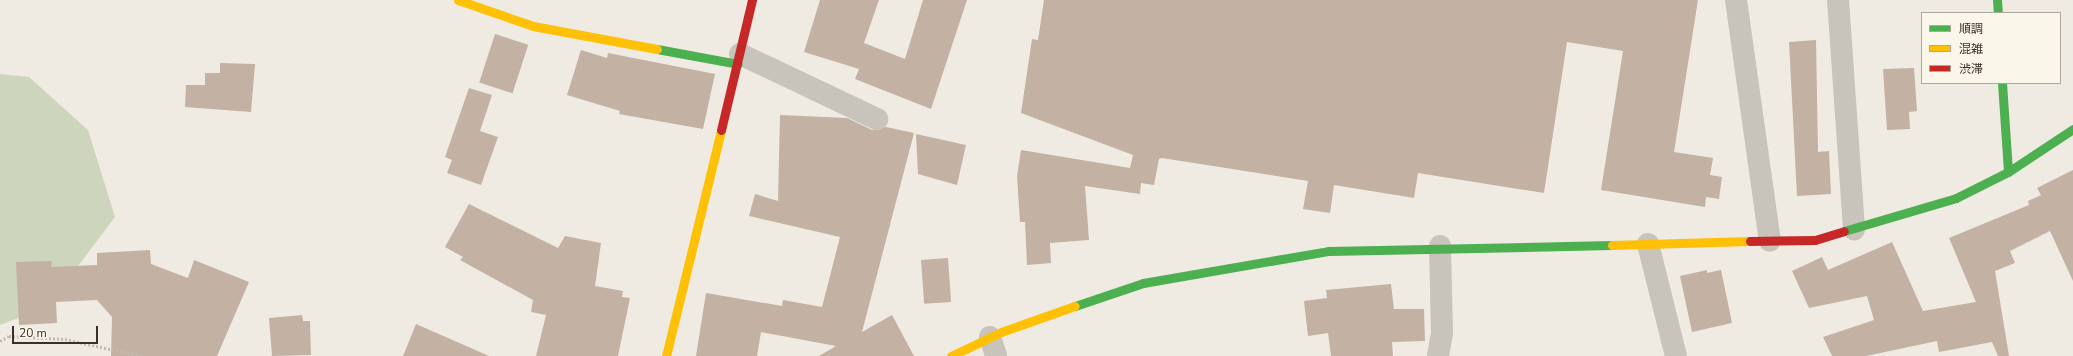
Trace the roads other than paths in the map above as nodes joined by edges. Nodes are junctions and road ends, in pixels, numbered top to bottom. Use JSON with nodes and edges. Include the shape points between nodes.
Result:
{"nodes":[{"id":1,"x":458,"y":0,"type":"edge"},
{"id":2,"x":752,"y":0,"type":"edge"},
{"id":3,"x":1736,"y":0,"type":"edge"},
{"id":4,"x":1838,"y":0,"type":"edge"},
{"id":5,"x":1997,"y":0,"type":"edge"},
{"id":6,"x":1998,"y":12,"type":"edge"},
{"id":7,"x":739,"y":59,"type":"junction"},
{"id":8,"x":2002,"y":84,"type":"edge"},
{"id":9,"x":877,"y":119,"type":"dead end"},
{"id":10,"x":2073,"y":129,"type":"edge"},
{"id":11,"x":2008,"y":172,"type":"junction"},
{"id":12,"x":1854,"y":229,"type":"junction"},
{"id":13,"x":1770,"y":241,"type":"junction"},
{"id":14,"x":1648,"y":244,"type":"junction"},
{"id":15,"x":1440,"y":246,"type":"junction"},
{"id":16,"x":993,"y":346,"type":"edge"},
{"id":17,"x":666,"y":356,"type":"edge"},
{"id":18,"x":951,"y":356,"type":"edge"},
{"id":19,"x":1438,"y":356,"type":"edge"},
{"id":20,"x":1676,"y":356,"type":"edge"}],
"edges":[{"from":1,"to":7,"type":"street","via":[[532,26]]},
{"from":2,"to":7,"type":"street"},
{"from":3,"to":13,"type":"street"},
{"from":4,"to":12,"type":"street"},
{"from":5,"to":6,"type":"street"},
{"from":7,"to":9,"type":"street"},
{"from":7,"to":17,"type":"street"},
{"from":8,"to":11,"type":"street"},
{"from":10,"to":11,"type":"street"},
{"from":11,"to":12,"type":"street","via":[[1956,198]]},
{"from":12,"to":13,"type":"street","via":[[1815,240]]},
{"from":13,"to":14,"type":"street"},
{"from":14,"to":15,"type":"street"},
{"from":14,"to":20,"type":"street"},
{"from":15,"to":16,"type":"street","via":[[1330,251],[1211,269],[1143,283]]},
{"from":15,"to":19,"type":"street","via":[[1442,334]]},
{"from":16,"to":18,"type":"street"}]}
